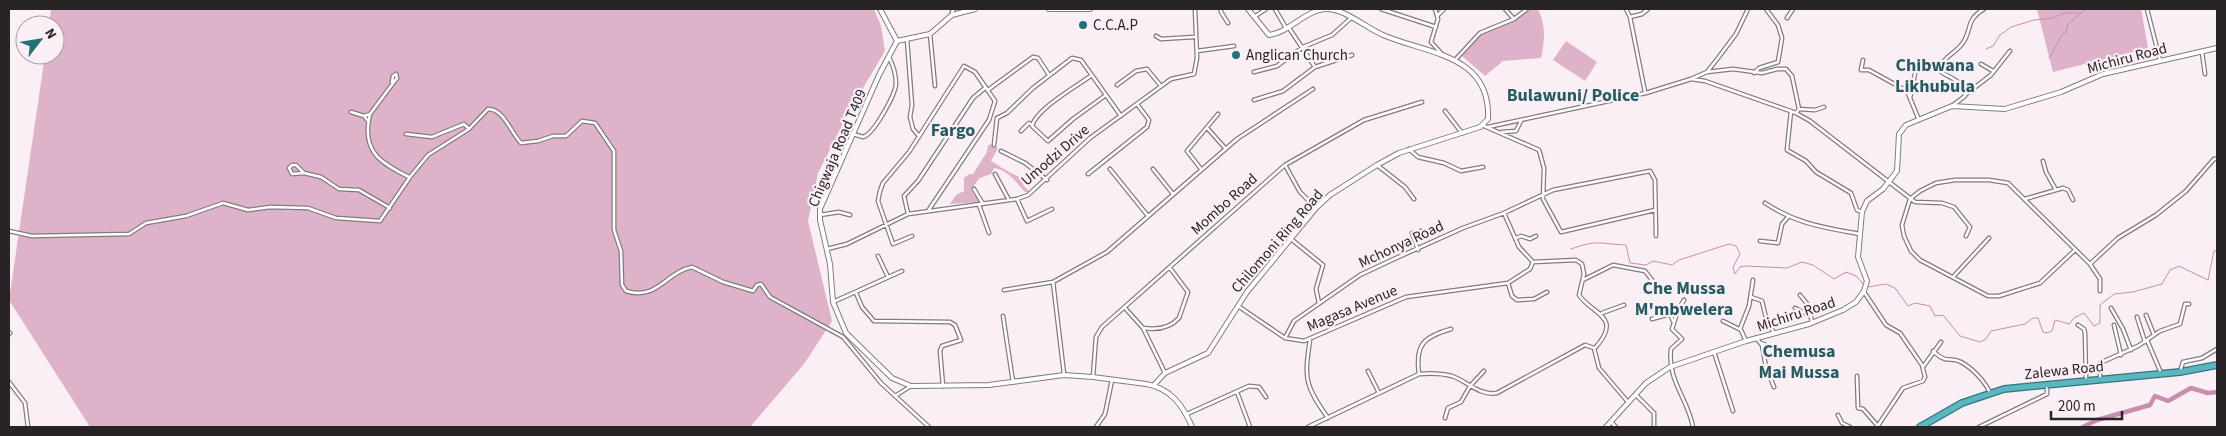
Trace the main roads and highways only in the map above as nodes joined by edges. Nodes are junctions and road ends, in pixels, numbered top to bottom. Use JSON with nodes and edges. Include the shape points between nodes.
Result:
{"nodes":[{"id":1,"x":2217,"y":365,"type":"edge"},
{"id":2,"x":1920,"y":427,"type":"edge"}],
"edges":[{"from":1,"to":2,"type":"highway","name":"Zalewa Road","via":[[1990,393],[1962,403]]}]}
